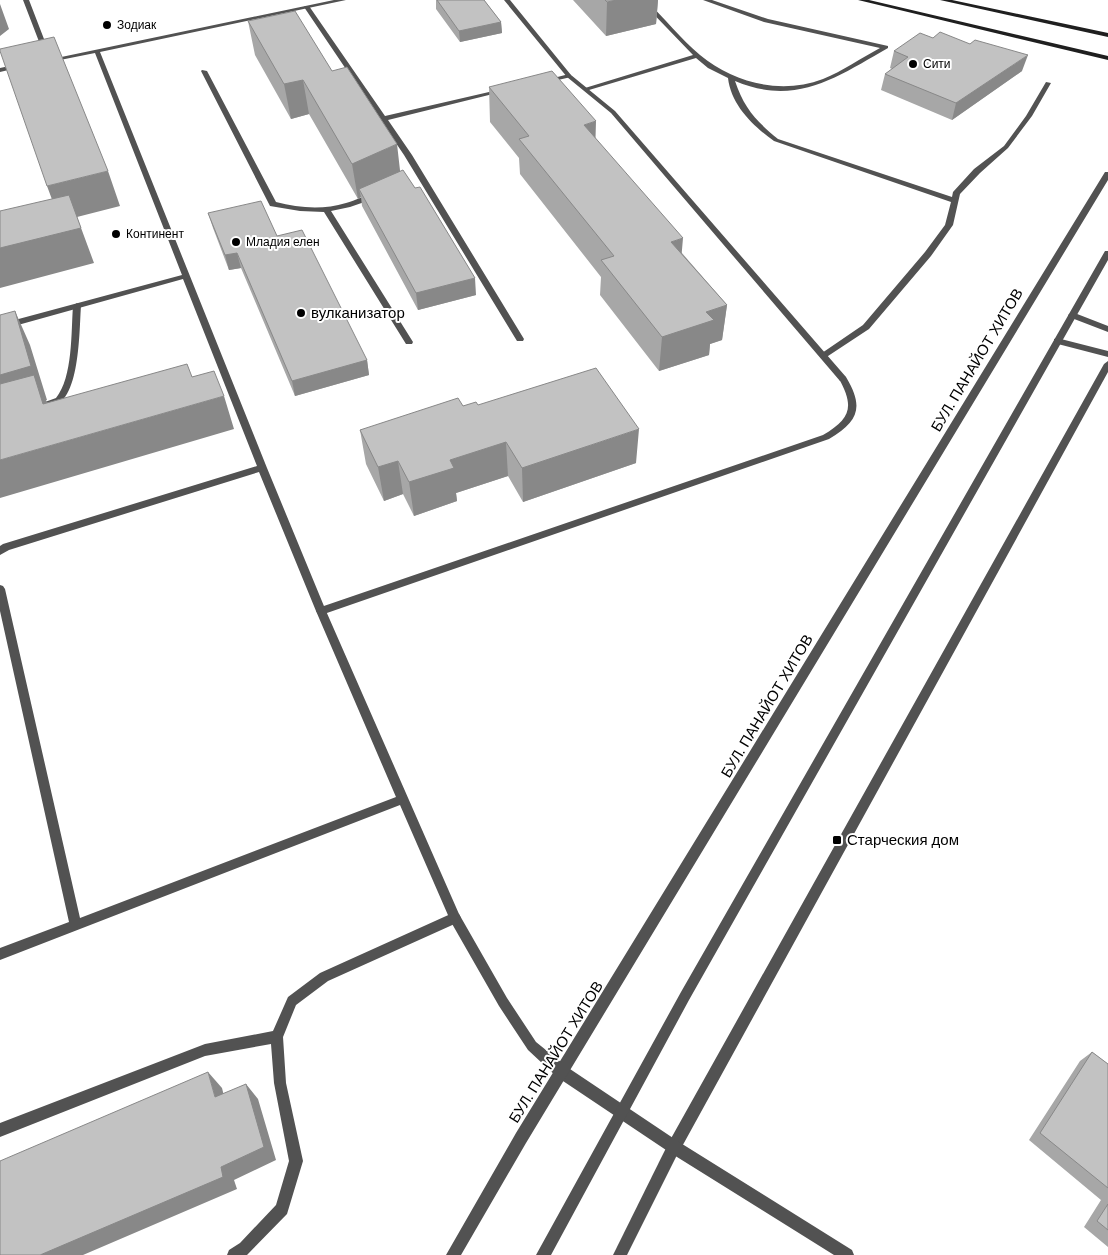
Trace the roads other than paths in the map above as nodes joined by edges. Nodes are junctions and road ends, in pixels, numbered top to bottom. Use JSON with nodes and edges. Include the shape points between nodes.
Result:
{"nodes":[{"id":1,"x":26,"y":0,"type":"edge"},
{"id":2,"x":343,"y":0,"type":"edge"},
{"id":3,"x":508,"y":0,"type":"edge"},
{"id":4,"x":643,"y":0,"type":"edge"},
{"id":5,"x":706,"y":0,"type":"edge"},
{"id":6,"x":861,"y":0,"type":"edge"},
{"id":7,"x":943,"y":0,"type":"edge"},
{"id":8,"x":307,"y":7,"type":"junction"},
{"id":9,"x":1108,"y":35,"type":"edge"},
{"id":10,"x":97,"y":51,"type":"junction"},
{"id":11,"x":697,"y":56,"type":"junction"},
{"id":12,"x":1108,"y":58,"type":"edge"},
{"id":13,"x":49,"y":60,"type":"junction"},
{"id":14,"x":39,"y":62,"type":"edge"},
{"id":15,"x":29,"y":64,"type":"edge"},
{"id":16,"x":0,"y":70,"type":"edge"},
{"id":17,"x":204,"y":71,"type":"dead end"},
{"id":18,"x":569,"y":76,"type":"junction"},
{"id":19,"x":731,"y":79,"type":"junction"},
{"id":20,"x":541,"y":82,"type":"edge"},
{"id":21,"x":1048,"y":83,"type":"dead end"},
{"id":22,"x":513,"y":89,"type":"edge"},
{"id":23,"x":587,"y":89,"type":"junction"},
{"id":24,"x":383,"y":119,"type":"junction"},
{"id":25,"x":420,"y":174,"type":"junction"},
{"id":26,"x":1108,"y":174,"type":"edge"},
{"id":27,"x":412,"y":178,"type":"dead end"},
{"id":28,"x":380,"y":193,"type":"edge"},
{"id":29,"x":955,"y":201,"type":"junction"},
{"id":30,"x":327,"y":212,"type":"junction"},
{"id":31,"x":1108,"y":253,"type":"edge"},
{"id":32,"x":187,"y":276,"type":"junction"},
{"id":33,"x":77,"y":306,"type":"junction"},
{"id":34,"x":1072,"y":315,"type":"junction"},
{"id":35,"x":0,"y":327,"type":"edge"},
{"id":36,"x":1108,"y":329,"type":"edge"},
{"id":37,"x":520,"y":338,"type":"dead end"},
{"id":38,"x":1057,"y":341,"type":"junction"},
{"id":39,"x":409,"y":342,"type":"dead end"},
{"id":40,"x":1108,"y":354,"type":"edge"},
{"id":41,"x":825,"y":356,"type":"junction"},
{"id":42,"x":1108,"y":364,"type":"edge"},
{"id":43,"x":42,"y":406,"type":"edge"},
{"id":44,"x":262,"y":468,"type":"junction"},
{"id":45,"x":0,"y":551,"type":"edge"},
{"id":46,"x":0,"y":590,"type":"edge"},
{"id":47,"x":321,"y":610,"type":"junction"},
{"id":48,"x":403,"y":799,"type":"junction"},
{"id":49,"x":455,"y":918,"type":"junction"},
{"id":50,"x":76,"y":926,"type":"junction"},
{"id":51,"x":0,"y":954,"type":"edge"},
{"id":52,"x":277,"y":1037,"type":"junction"},
{"id":53,"x":562,"y":1072,"type":"junction"},
{"id":54,"x":620,"y":1112,"type":"junction"},
{"id":55,"x":0,"y":1130,"type":"edge"},
{"id":56,"x":674,"y":1147,"type":"junction"},
{"id":57,"x":234,"y":1255,"type":"edge"},
{"id":58,"x":454,"y":1255,"type":"edge"},
{"id":59,"x":544,"y":1255,"type":"edge"},
{"id":60,"x":620,"y":1255,"type":"edge"},
{"id":61,"x":847,"y":1255,"type":"edge"}],
"edges":[{"from":1,"to":13,"type":"street"},
{"from":2,"to":8,"type":"street"},
{"from":3,"to":18,"type":"street"},
{"from":4,"to":11,"type":"street"},
{"from":5,"to":19,"type":"street","via":[[766,21],[886,47],[811,85],[766,87]]},
{"from":6,"to":12,"type":"main road"},
{"from":7,"to":9,"type":"main road"},
{"from":8,"to":10,"type":"street"},
{"from":8,"to":24,"type":"street"},
{"from":10,"to":13,"type":"street"},
{"from":10,"to":32,"type":"street"},
{"from":11,"to":19,"type":"street"},
{"from":11,"to":23,"type":"street"},
{"from":13,"to":14,"type":"street"},
{"from":15,"to":16,"type":"street"},
{"from":17,"to":30,"type":"street","via":[[273,204],[300,211]]},
{"from":18,"to":20,"type":"street"},
{"from":18,"to":23,"type":"street"},
{"from":19,"to":29,"type":"street","via":[[739,104],[754,124],[776,140]]},
{"from":21,"to":29,"type":"street","via":[[1006,147],[977,171],[956,194]]},
{"from":22,"to":24,"type":"street"},
{"from":23,"to":41,"type":"street","via":[[613,112]]},
{"from":24,"to":25,"type":"street"},
{"from":25,"to":27,"type":"street"},
{"from":25,"to":37,"type":"street"},
{"from":26,"to":53,"type":"street","name":"БУЛ. ПАНАЙОТ ХИТОВ"},
{"from":28,"to":30,"type":"street"},
{"from":29,"to":41,"type":"street","via":[[949,225],[866,328]]},
{"from":30,"to":39,"type":"street"},
{"from":31,"to":34,"type":"street"},
{"from":32,"to":33,"type":"street"},
{"from":32,"to":44,"type":"street"},
{"from":33,"to":35,"type":"street"},
{"from":33,"to":43,"type":"street","via":[[69,381],[59,401]]},
{"from":34,"to":36,"type":"street"},
{"from":34,"to":38,"type":"street"},
{"from":38,"to":40,"type":"street"},
{"from":38,"to":54,"type":"street"},
{"from":41,"to":47,"type":"street","via":[[852,392],[854,405],[851,418],[826,437]]},
{"from":42,"to":56,"type":"street"},
{"from":44,"to":45,"type":"street"},
{"from":44,"to":47,"type":"street"},
{"from":46,"to":50,"type":"street"},
{"from":47,"to":48,"type":"street"},
{"from":48,"to":49,"type":"street"},
{"from":48,"to":50,"type":"street"},
{"from":49,"to":52,"type":"street","via":[[324,977],[292,1001]]},
{"from":49,"to":53,"type":"street","via":[[532,1046]]},
{"from":50,"to":51,"type":"street"},
{"from":52,"to":55,"type":"street","via":[[205,1050]]},
{"from":52,"to":57,"type":"street","via":[[280,1083],[296,1161],[282,1209],[245,1248]]},
{"from":53,"to":54,"type":"street"},
{"from":53,"to":58,"type":"street","name":"БУЛ. ПАНАЙОТ ХИТОВ","via":[[520,1138]]},
{"from":54,"to":56,"type":"street"},
{"from":54,"to":59,"type":"street"},
{"from":56,"to":60,"type":"street"},
{"from":56,"to":61,"type":"street"}]}
